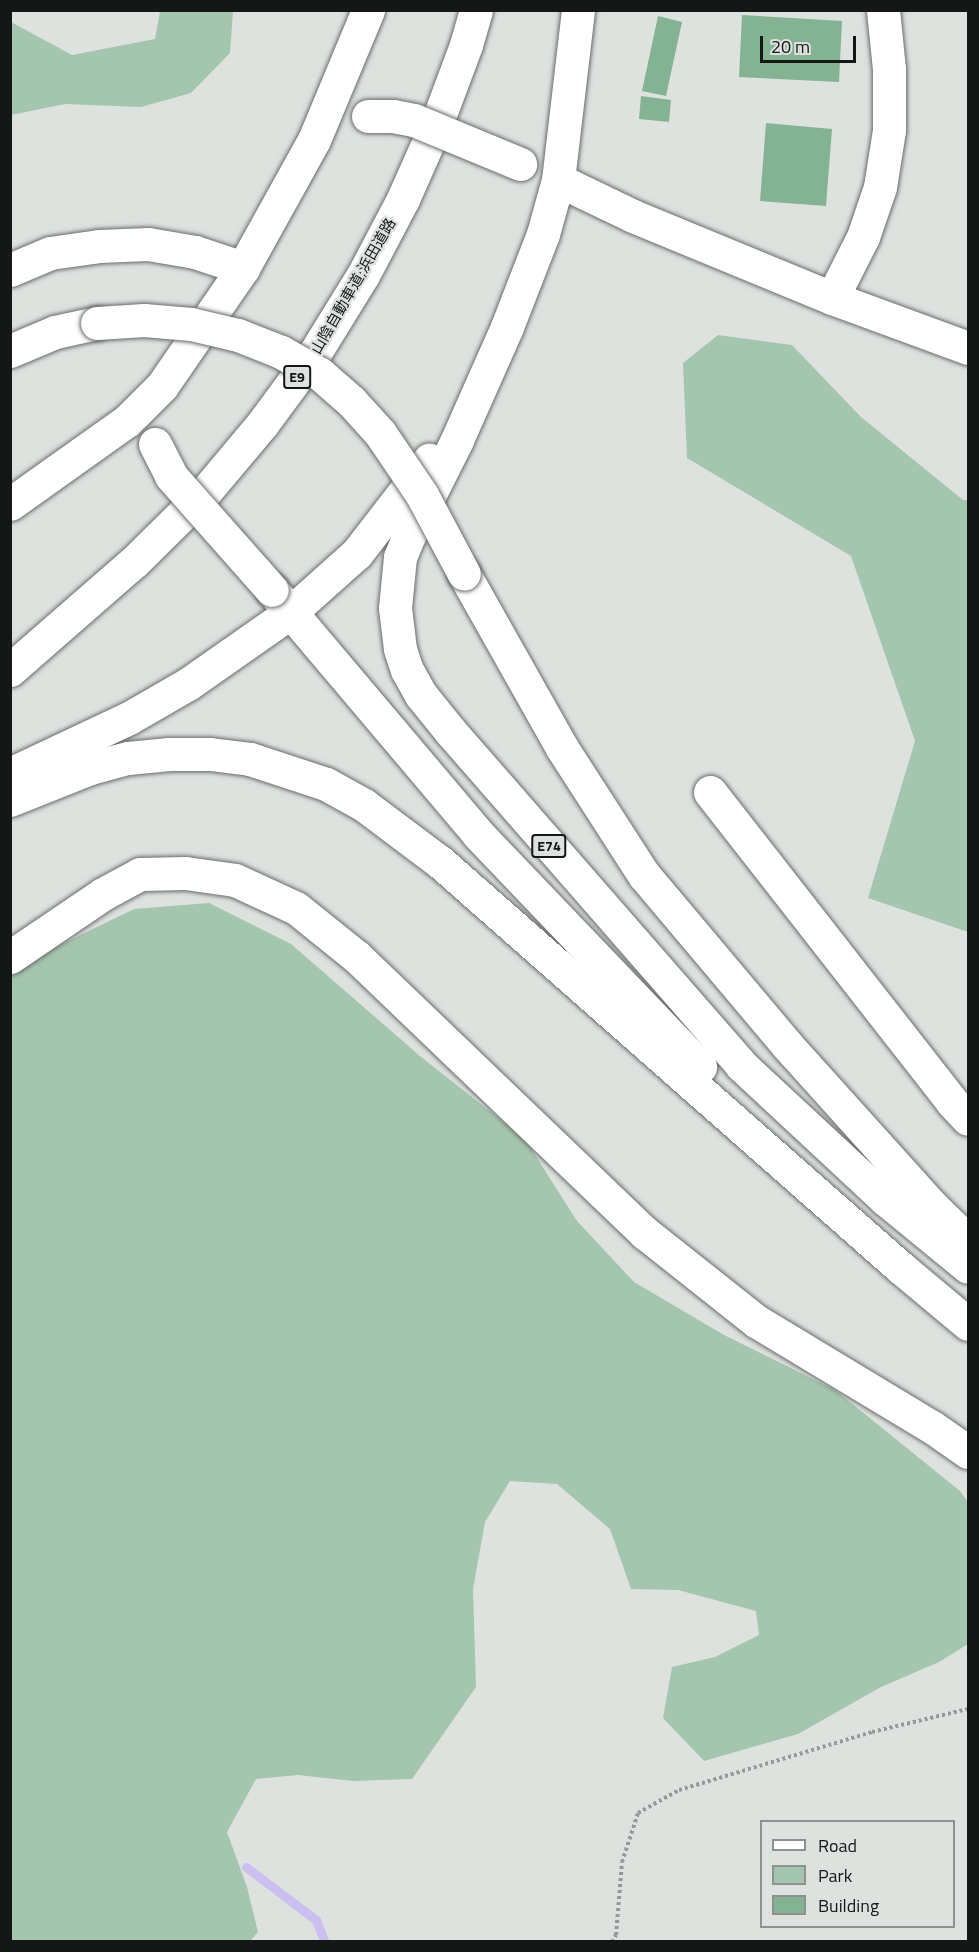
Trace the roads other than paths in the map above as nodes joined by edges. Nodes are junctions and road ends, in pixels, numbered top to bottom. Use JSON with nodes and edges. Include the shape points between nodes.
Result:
{"nodes":[{"id":1,"x":368,"y":10,"type":"edge"},
{"id":2,"x":476,"y":10,"type":"edge"},
{"id":3,"x":578,"y":10,"type":"edge"},
{"id":4,"x":883,"y":10,"type":"edge"},
{"id":5,"x":314,"y":140,"type":"junction"},
{"id":6,"x":558,"y":180,"type":"junction"},
{"id":7,"x":243,"y":268,"type":"junction"},
{"id":8,"x":10,"y":270,"type":"edge"},
{"id":9,"x":832,"y":298,"type":"junction"},
{"id":10,"x":507,"y":327,"type":"junction"},
{"id":11,"x":969,"y":348,"type":"edge"},
{"id":12,"x":10,"y":351,"type":"edge"},
{"id":13,"x":162,"y":387,"type":"junction"},
{"id":14,"x":10,"y":504,"type":"edge"},
{"id":15,"x":281,"y":601,"type":"junction"},
{"id":16,"x":10,"y":670,"type":"edge"},
{"id":17,"x":10,"y":774,"type":"edge"},
{"id":18,"x":710,"y":792,"type":"dead end"},
{"id":19,"x":10,"y":800,"type":"edge"},
{"id":20,"x":10,"y":957,"type":"edge"},
{"id":21,"x":969,"y":1119,"type":"edge"},
{"id":22,"x":969,"y":1241,"type":"edge"},
{"id":23,"x":969,"y":1267,"type":"edge"},
{"id":24,"x":901,"y":1268,"type":"junction"},
{"id":25,"x":969,"y":1324,"type":"edge"},
{"id":26,"x":969,"y":1452,"type":"edge"}],
"edges":[{"from":1,"to":5,"type":"main road"},
{"from":2,"to":16,"type":"main road","name":"山陰自動車道;浜田道路","number":"E9","via":[[438,120],[403,199],[363,275],[316,351],[206,491],[134,562]]},
{"from":3,"to":6,"type":"main road"},
{"from":4,"to":9,"type":"main road","via":[[889,69],[889,130],[879,187],[863,237]]},
{"from":5,"to":6,"type":"main road","bridge":true,"via":[[344,121],[393,116],[414,120]]},
{"from":5,"to":7,"type":"main road"},
{"from":6,"to":9,"type":"main road","via":[[633,216]]},
{"from":6,"to":10,"type":"main road","via":[[543,234]]},
{"from":7,"to":8,"type":"main road","via":[[195,252],[148,244],[50,253]]},
{"from":7,"to":13,"type":"main road"},
{"from":9,"to":11,"type":"main road"},
{"from":10,"to":15,"type":"main road","via":[[437,451],[357,553]]},
{"from":10,"to":23,"type":"main road","number":"E74","via":[[400,557],[395,608],[407,670],[451,732],[741,1065],[885,1198]]},
{"from":12,"to":22,"type":"main road","bridge":true,"via":[[55,332],[97,323],[144,320],[201,326],[281,352],[320,374],[351,401],[386,441],[422,495],[562,748],[644,875],[795,1054],[932,1206]]},
{"from":13,"to":14,"type":"main road","via":[[126,421]]},
{"from":13,"to":15,"type":"main road","bridge":true,"via":[[153,422],[155,444],[171,476]]},
{"from":15,"to":17,"type":"main road","via":[[197,678],[149,707]]},
{"from":15,"to":24,"type":"main road","via":[[477,833],[749,1117]]},
{"from":18,"to":21,"type":"main road"},
{"from":19,"to":24,"type":"main road","via":[[90,768],[128,758],[169,754],[250,759],[326,784],[364,805],[440,862]]},
{"from":20,"to":26,"type":"main road","via":[[103,894],[140,874],[184,873],[235,880],[296,908],[357,957],[645,1233],[756,1321]]},
{"from":24,"to":25,"type":"main road"}]}
